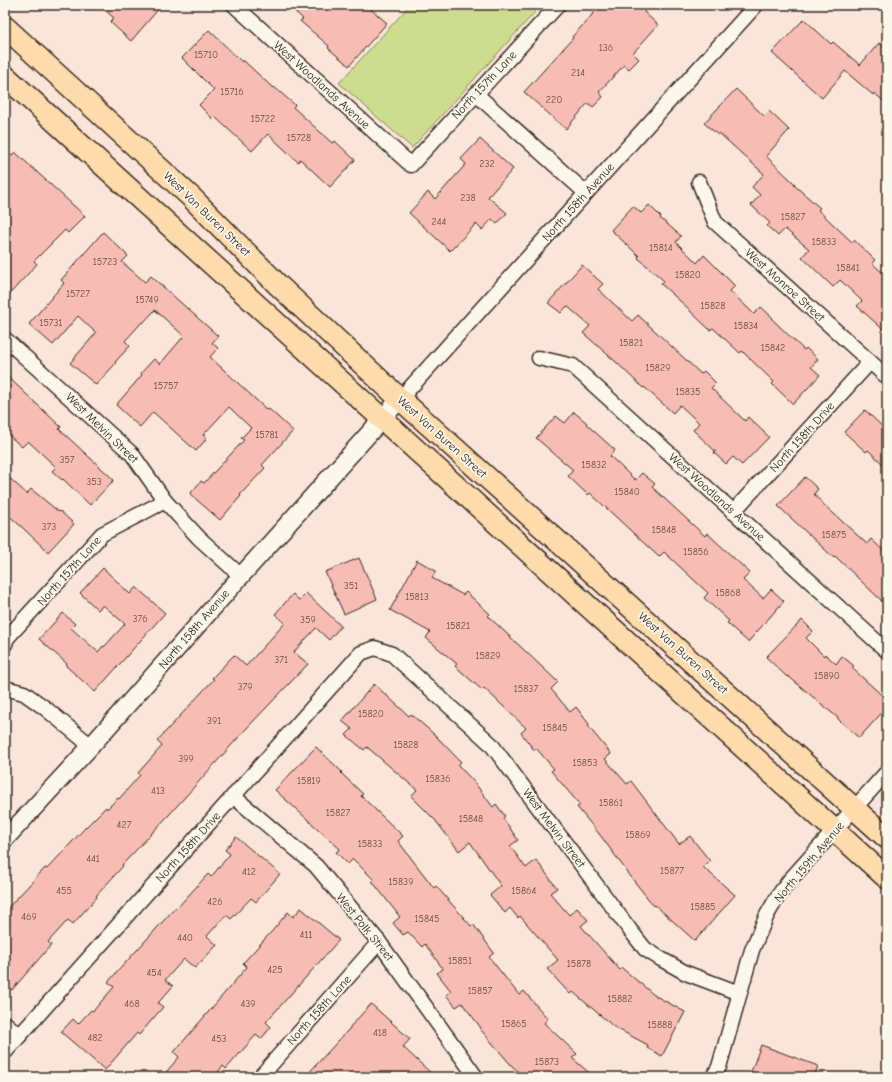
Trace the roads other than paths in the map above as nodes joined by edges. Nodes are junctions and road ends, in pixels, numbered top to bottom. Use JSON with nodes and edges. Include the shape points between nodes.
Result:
{"nodes":[{"id":1,"x":234,"y":5,"type":"edge"},
{"id":2,"x":756,"y":5,"type":"edge"},
{"id":3,"x":549,"y":8,"type":"edge"},
{"id":4,"x":5,"y":27,"type":"edge"},
{"id":5,"x":5,"y":76,"type":"edge"},
{"id":6,"x":476,"y":94,"type":"junction"},
{"id":7,"x":411,"y":164,"type":"joint"},
{"id":8,"x":699,"y":182,"type":"dead end"},
{"id":9,"x":586,"y":193,"type":"junction"},
{"id":10,"x":5,"y":339,"type":"edge"},
{"id":11,"x":539,"y":358,"type":"dead end"},
{"id":12,"x":870,"y":362,"type":"junction"},
{"id":13,"x":887,"y":377,"type":"edge"},
{"id":14,"x":400,"y":398,"type":"junction"},
{"id":15,"x":382,"y":419,"type":"junction"},
{"id":16,"x":165,"y":501,"type":"junction"},
{"id":17,"x":733,"y":512,"type":"junction"},
{"id":18,"x":241,"y":576,"type":"junction"},
{"id":19,"x":5,"y":644,"type":"edge"},
{"id":20,"x":375,"y":648,"type":"joint"},
{"id":21,"x":887,"y":651,"type":"edge"},
{"id":22,"x":5,"y":688,"type":"edge"},
{"id":23,"x":90,"y":746,"type":"junction"},
{"id":24,"x":887,"y":772,"type":"edge"},
{"id":25,"x":234,"y":796,"type":"junction"},
{"id":26,"x":854,"y":808,"type":"junction"},
{"id":27,"x":835,"y":830,"type":"junction"},
{"id":28,"x":887,"y":838,"type":"edge"},
{"id":29,"x":5,"y":839,"type":"edge"},
{"id":30,"x":887,"y":878,"type":"edge"},
{"id":31,"x":379,"y":942,"type":"junction"},
{"id":32,"x":739,"y":993,"type":"junction"},
{"id":33,"x":5,"y":1023,"type":"edge"},
{"id":34,"x":19,"y":1036,"type":"junction"},
{"id":35,"x":5,"y":1052,"type":"edge"},
{"id":36,"x":260,"y":1077,"type":"edge"},
{"id":37,"x":476,"y":1077,"type":"edge"},
{"id":38,"x":713,"y":1077,"type":"edge"}],
"edges":[{"from":1,"to":7,"type":"street","name":"West Woodlands Avenue"},
{"from":2,"to":9,"type":"street","name":"North 158th Avenue"},
{"from":3,"to":6,"type":"street","name":"North 157th Lane"},
{"from":4,"to":14,"type":"main road","name":"West Van Buren Street","via":[[191,197],[278,285]]},
{"from":5,"to":15,"type":"main road"},
{"from":6,"to":7,"type":"street","name":"North 157th Lane"},
{"from":6,"to":9,"type":"street"},
{"from":8,"to":12,"type":"street","name":"West Monroe Street","via":[[716,222]]},
{"from":9,"to":14,"type":"street","name":"North 158th Avenue"},
{"from":10,"to":16,"type":"street","name":"West Melvin Street","via":[[132,454]]},
{"from":11,"to":17,"type":"street","name":"West Woodlands Avenue","via":[[572,366]]},
{"from":12,"to":13,"type":"street","name":"West Monroe Street"},
{"from":12,"to":17,"type":"street","name":"North 158th Drive"},
{"from":14,"to":15,"type":"street","name":"North 158th Avenue"},
{"from":14,"to":26,"type":"main road","name":"West Van Buren Street"},
{"from":15,"to":18,"type":"street","name":"North 158th Avenue"},
{"from":15,"to":27,"type":"main road"},
{"from":16,"to":18,"type":"street","name":"West Melvin Street","via":[[199,538]]},
{"from":16,"to":19,"type":"street","name":"North 157th Lane","via":[[102,534],[7,638]]},
{"from":17,"to":21,"type":"street","name":"West Woodlands Avenue"},
{"from":18,"to":23,"type":"street","name":"North 158th Avenue"},
{"from":20,"to":25,"type":"street","name":"North 158th Drive","via":[[361,654]]},
{"from":20,"to":32,"type":"street","name":"West Melvin Street","via":[[392,654],[491,744],[645,949],[686,973]]},
{"from":22,"to":23,"type":"street","via":[[24,693]]},
{"from":23,"to":29,"type":"street","name":"North 158th Avenue"},
{"from":24,"to":26,"type":"street","name":"North 159th Avenue"},
{"from":25,"to":31,"type":"street","name":"West Polk Street","via":[[316,866]]},
{"from":25,"to":34,"type":"street","name":"North 158th Drive"},
{"from":26,"to":27,"type":"street","name":"North 159th Avenue"},
{"from":26,"to":28,"type":"main road","name":"West Van Buren Street"},
{"from":27,"to":30,"type":"main road"},
{"from":27,"to":32,"type":"street","name":"North 159th Avenue","via":[[789,881],[766,915]]},
{"from":31,"to":36,"type":"street","name":"North 158th Lane"},
{"from":31,"to":37,"type":"street","name":"West Polk Street"},
{"from":32,"to":38,"type":"street","name":"North 159th Avenue","via":[[719,1067]]},
{"from":33,"to":34,"type":"street"},
{"from":34,"to":35,"type":"street","name":"North 158th Drive"}]}
